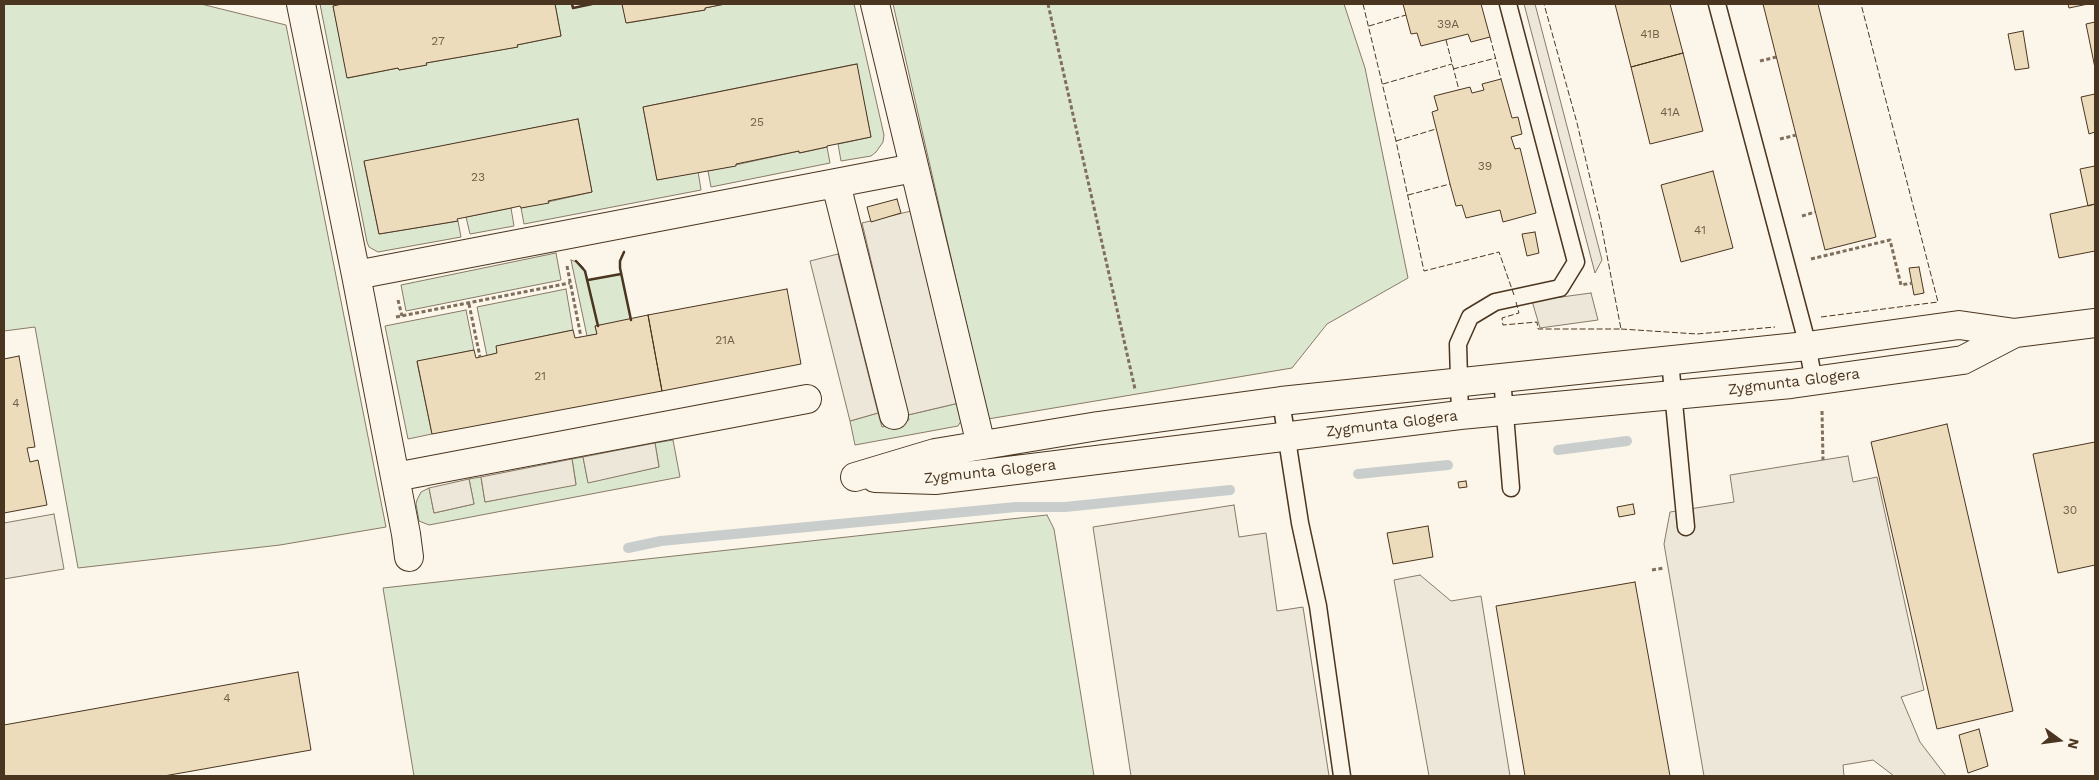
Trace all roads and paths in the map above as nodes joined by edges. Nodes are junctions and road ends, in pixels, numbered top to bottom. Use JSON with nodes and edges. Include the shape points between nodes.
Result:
{"nodes":[{"id":1,"x":301,"y":4,"type":"edge"},
{"id":2,"x":875,"y":4,"type":"edge"},
{"id":3,"x":1048,"y":4,"type":"edge"},
{"id":4,"x":1508,"y":4,"type":"edge"},
{"id":5,"x":1717,"y":4,"type":"edge"},
{"id":6,"x":1776,"y":57,"type":"dead end"},
{"id":7,"x":1753,"y":63,"type":"dead end"},
{"id":8,"x":1796,"y":135,"type":"dead end"},
{"id":9,"x":1774,"y":141,"type":"dead end"},
{"id":10,"x":914,"y":168,"type":"junction"},
{"id":11,"x":836,"y":184,"type":"junction"},
{"id":12,"x":1816,"y":212,"type":"dead end"},
{"id":13,"x":1795,"y":217,"type":"dead end"},
{"id":14,"x":561,"y":236,"type":"junction"},
{"id":15,"x":1786,"y":265,"type":"junction"},
{"id":16,"x":356,"y":275,"type":"junction"},
{"id":17,"x":1912,"y":283,"type":"dead end"},
{"id":18,"x":570,"y":284,"type":"junction"},
{"id":19,"x":469,"y":304,"type":"junction"},
{"id":20,"x":394,"y":318,"type":"dead end"},
{"id":21,"x":2095,"y":323,"type":"edge"},
{"id":22,"x":2015,"y":334,"type":"junction"},
{"id":23,"x":581,"y":337,"type":"dead end"},
{"id":24,"x":1807,"y":346,"type":"junction"},
{"id":25,"x":480,"y":357,"type":"dead end"},
{"id":26,"x":1670,"y":361,"type":"junction"},
{"id":27,"x":1502,"y":378,"type":"junction"},
{"id":28,"x":1814,"y":381,"type":"junction"},
{"id":29,"x":1458,"y":383,"type":"junction"},
{"id":30,"x":1136,"y":395,"type":"dead end"},
{"id":31,"x":1673,"y":395,"type":"junction"},
{"id":32,"x":807,"y":399,"type":"dead end"},
{"id":33,"x":1281,"y":401,"type":"junction"},
{"id":34,"x":1822,"y":410,"type":"dead end"},
{"id":35,"x":1504,"y":411,"type":"junction"},
{"id":36,"x":894,"y":415,"type":"dead end"},
{"id":37,"x":1460,"y":415,"type":"junction"},
{"id":38,"x":1285,"y":437,"type":"junction"},
{"id":39,"x":981,"y":445,"type":"junction"},
{"id":40,"x":1823,"y":460,"type":"dead end"},
{"id":41,"x":395,"y":477,"type":"junction"},
{"id":42,"x":1510,"y":488,"type":"dead end"},
{"id":43,"x":1686,"y":527,"type":"dead end"},
{"id":44,"x":409,"y":557,"type":"dead end"},
{"id":45,"x":1664,"y":568,"type":"dead end"},
{"id":46,"x":1652,"y":570,"type":"dead end"},
{"id":47,"x":1342,"y":776,"type":"edge"}],
"edges":[{"from":1,"to":16,"type":"street"},
{"from":2,"to":10,"type":"street"},
{"from":3,"to":30,"type":"path"},
{"from":4,"to":29,"type":"lane","via":[[1576,262],[1560,288],[1495,302],[1470,317],[1458,344]]},
{"from":5,"to":15,"type":"lane"},
{"from":6,"to":7,"type":"path"},
{"from":8,"to":9,"type":"path"},
{"from":10,"to":11,"type":"street"},
{"from":10,"to":39,"type":"street"},
{"from":11,"to":14,"type":"street"},
{"from":11,"to":36,"type":"street"},
{"from":12,"to":13,"type":"path"},
{"from":14,"to":16,"type":"street"},
{"from":14,"to":18,"type":"path"},
{"from":15,"to":17,"type":"path","via":[[1890,240],[1901,285]]},
{"from":15,"to":24,"type":"lane"},
{"from":16,"to":41,"type":"street"},
{"from":18,"to":19,"type":"path"},
{"from":18,"to":23,"type":"path"},
{"from":19,"to":20,"type":"path"},
{"from":19,"to":25,"type":"path"},
{"from":21,"to":22,"type":"street","name":"Zygmunta Glogera"},
{"from":22,"to":24,"type":"street","name":"Zygmunta Glogera","via":[[1958,325]]},
{"from":22,"to":28,"type":"street","name":"Zygmunta Glogera","via":[[1963,360]]},
{"from":24,"to":26,"type":"street","name":"Zygmunta Glogera"},
{"from":24,"to":28,"type":"lane"},
{"from":26,"to":27,"type":"street","name":"Zygmunta Glogera"},
{"from":26,"to":31,"type":"lane"},
{"from":27,"to":29,"type":"street","name":"Zygmunta Glogera"},
{"from":27,"to":35,"type":"lane"},
{"from":28,"to":31,"type":"street","name":"Zygmunta Glogera"},
{"from":29,"to":33,"type":"street","name":"Zygmunta Glogera"},
{"from":29,"to":37,"type":"lane"},
{"from":31,"to":35,"type":"street","name":"Zygmunta Glogera"},
{"from":31,"to":43,"type":"lane"},
{"from":32,"to":41,"type":"street"},
{"from":33,"to":38,"type":"lane"},
{"from":33,"to":39,"type":"street","name":"Zygmunta Glogera"},
{"from":34,"to":40,"type":"path"},
{"from":35,"to":37,"type":"street","name":"Zygmunta Glogera"},
{"from":35,"to":42,"type":"lane"},
{"from":37,"to":38,"type":"street","name":"Zygmunta Glogera"},
{"from":38,"to":39,"type":"street","name":"Zygmunta Glogera","via":[[935,480],[855,477],[935,453]]},
{"from":38,"to":47,"type":"lane","via":[[1318,606]]},
{"from":41,"to":44,"type":"street"},
{"from":45,"to":46,"type":"path"}]}
